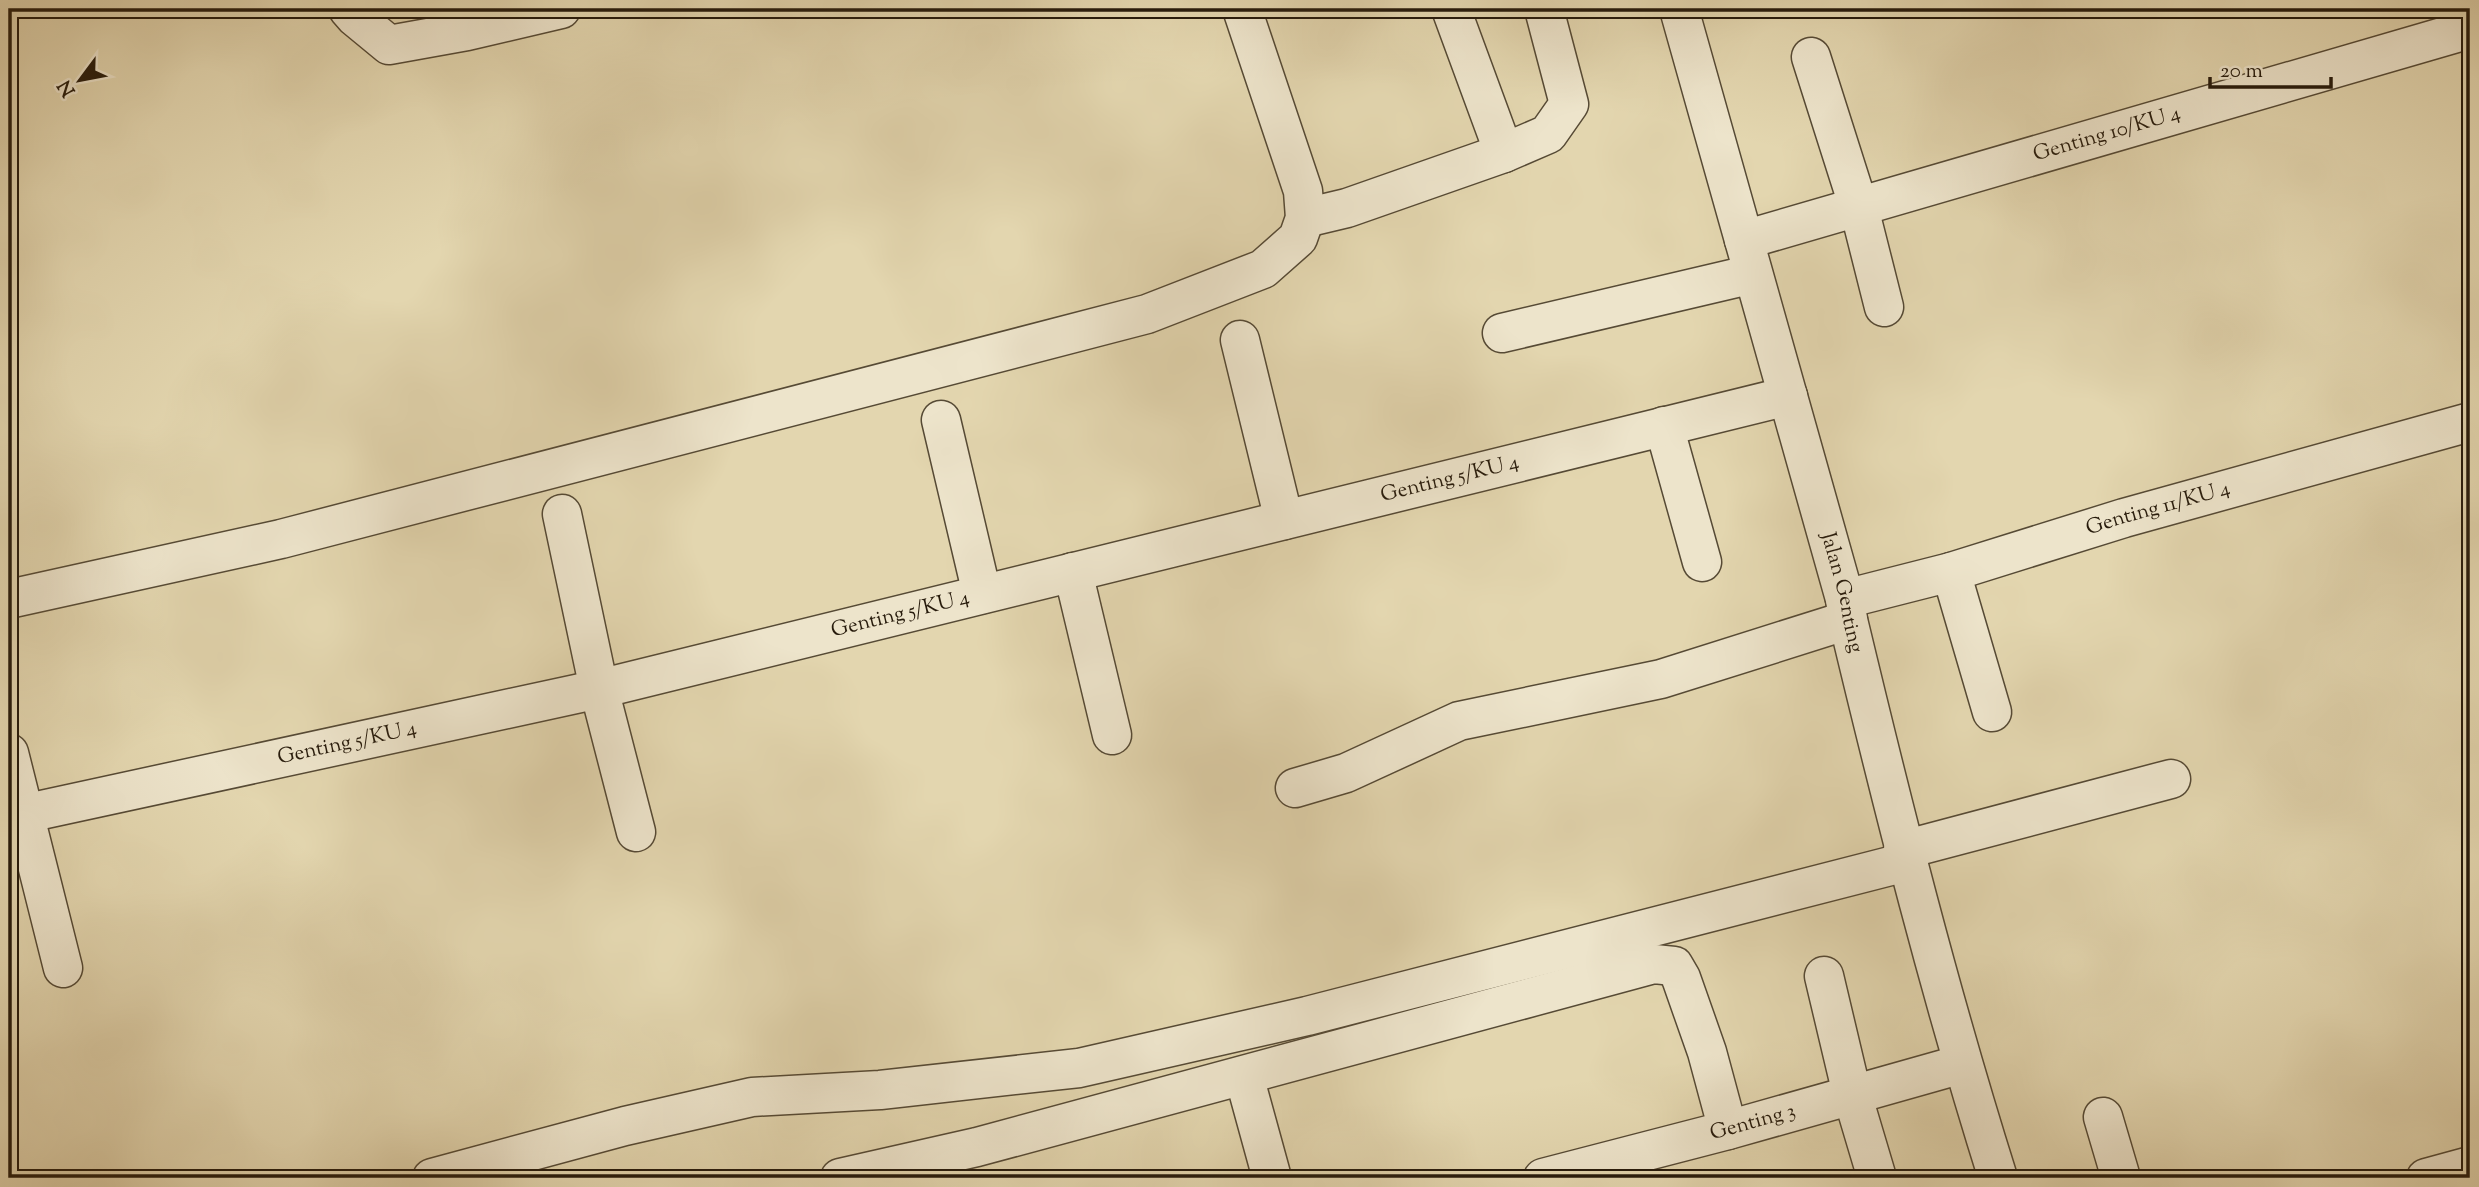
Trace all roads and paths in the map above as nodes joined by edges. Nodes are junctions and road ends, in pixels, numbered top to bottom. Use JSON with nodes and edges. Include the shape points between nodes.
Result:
{"nodes":[{"id":1,"x":348,"y":9,"type":"edge"},
{"id":2,"x":561,"y":9,"type":"edge"},
{"id":3,"x":1242,"y":9,"type":"edge"},
{"id":4,"x":1451,"y":9,"type":"edge"},
{"id":5,"x":1544,"y":9,"type":"edge"},
{"id":6,"x":1679,"y":9,"type":"edge"},
{"id":7,"x":2459,"y":24,"type":"edge"},
{"id":8,"x":1811,"y":57,"type":"dead end"},
{"id":9,"x":1504,"y":153,"type":"junction"},
{"id":10,"x":1859,"y":208,"type":"junction"},
{"id":11,"x":1306,"y":218,"type":"junction"},
{"id":12,"x":1749,"y":257,"type":"junction"},
{"id":13,"x":1884,"y":307,"type":"dead end"},
{"id":14,"x":1502,"y":333,"type":"dead end"},
{"id":15,"x":1240,"y":340,"type":"dead end"},
{"id":16,"x":1788,"y":396,"type":"junction"},
{"id":17,"x":941,"y":420,"type":"dead end"},
{"id":18,"x":2470,"y":422,"type":"edge"},
{"id":19,"x":1664,"y":426,"type":"junction"},
{"id":20,"x":562,"y":514,"type":"dead end"},
{"id":21,"x":1284,"y":520,"type":"junction"},
{"id":22,"x":1702,"y":562,"type":"dead end"},
{"id":23,"x":1073,"y":572,"type":"junction"},
{"id":24,"x":1951,"y":572,"type":"junction"},
{"id":25,"x":982,"y":594,"type":"junction"},
{"id":26,"x":9,"y":599,"type":"edge"},
{"id":27,"x":1846,"y":610,"type":"junction"},
{"id":28,"x":598,"y":689,"type":"junction"},
{"id":29,"x":1992,"y":712,"type":"dead end"},
{"id":30,"x":1112,"y":734,"type":"dead end"},
{"id":31,"x":9,"y":753,"type":"edge"},
{"id":32,"x":2171,"y":779,"type":"dead end"},
{"id":33,"x":1295,"y":788,"type":"dead end"},
{"id":34,"x":16,"y":815,"type":"edge"},
{"id":35,"x":636,"y":832,"type":"dead end"},
{"id":36,"x":1905,"y":856,"type":"junction"},
{"id":37,"x":63,"y":968,"type":"dead end"},
{"id":38,"x":1824,"y":976,"type":"dead end"},
{"id":39,"x":1962,"y":1064,"type":"junction"},
{"id":40,"x":1244,"y":1076,"type":"junction"},
{"id":41,"x":1852,"y":1094,"type":"junction"},
{"id":42,"x":2103,"y":1117,"type":"dead end"},
{"id":43,"x":1728,"y":1130,"type":"junction"},
{"id":44,"x":2470,"y":1166,"type":"edge"},
{"id":45,"x":432,"y":1178,"type":"edge"},
{"id":46,"x":840,"y":1178,"type":"edge"},
{"id":47,"x":1272,"y":1178,"type":"edge"},
{"id":48,"x":1543,"y":1178,"type":"edge"},
{"id":49,"x":1877,"y":1178,"type":"edge"},
{"id":50,"x":1998,"y":1178,"type":"edge"},
{"id":51,"x":2120,"y":1178,"type":"edge"},
{"id":52,"x":2426,"y":1178,"type":"edge"}],
"edges":[{"from":1,"to":2,"type":"street","via":[[389,45]]},
{"from":3,"to":11,"type":"street","via":[[1303,191]]},
{"from":4,"to":9,"type":"street"},
{"from":5,"to":9,"type":"street","via":[[1569,104],[1548,134]]},
{"from":6,"to":12,"type":"street","name":"Jalan Genting"},
{"from":7,"to":10,"type":"street","name":"Genting 10/KU 4"},
{"from":8,"to":10,"type":"street"},
{"from":9,"to":11,"type":"street"},
{"from":10,"to":12,"type":"street","name":"Genting 10/KU 4"},
{"from":10,"to":13,"type":"street"},
{"from":11,"to":26,"type":"street","via":[[1297,238],[1263,269],[1147,314],[281,538]]},
{"from":12,"to":14,"type":"street","name":"Genting 10/KU 4"},
{"from":12,"to":16,"type":"street","name":"Jalan Genting"},
{"from":15,"to":21,"type":"street"},
{"from":16,"to":19,"type":"street","name":"Genting 5/KU 4"},
{"from":16,"to":27,"type":"street","name":"Jalan Genting"},
{"from":17,"to":25,"type":"street"},
{"from":18,"to":24,"type":"street","name":"Genting 11/KU 4","via":[[2124,518]]},
{"from":19,"to":21,"type":"street","name":"Genting 5/KU 4"},
{"from":19,"to":22,"type":"street"},
{"from":20,"to":28,"type":"street"},
{"from":21,"to":23,"type":"street","name":"Genting 5/KU 4"},
{"from":23,"to":25,"type":"street","name":"Genting 5/KU 4"},
{"from":23,"to":30,"type":"street"},
{"from":24,"to":27,"type":"street","name":"Genting 11/KU 4"},
{"from":24,"to":29,"type":"street"},
{"from":25,"to":28,"type":"street","name":"Genting 5/KU 4"},
{"from":27,"to":33,"type":"street","name":"Genting 11/KU 4","via":[[1661,679],[1459,721],[1346,773]]},
{"from":27,"to":36,"type":"street","name":"Jalan Genting"},
{"from":28,"to":34,"type":"street","name":"Genting 5/KU 4"},
{"from":28,"to":35,"type":"street"},
{"from":31,"to":34,"type":"street"},
{"from":32,"to":36,"type":"street"},
{"from":34,"to":37,"type":"street"},
{"from":36,"to":39,"type":"street","name":"Jalan Genting"},
{"from":36,"to":45,"type":"street","via":[[1307,1016],[1079,1068],[880,1090],[752,1097]]},
{"from":38,"to":41,"type":"street"},
{"from":39,"to":41,"type":"street","name":"Genting 3"},
{"from":39,"to":50,"type":"street","name":"Jalan Genting"},
{"from":40,"to":43,"type":"street","via":[[1654,964],[1674,966],[1707,1052]]},
{"from":40,"to":46,"type":"street"},
{"from":40,"to":47,"type":"street"},
{"from":41,"to":43,"type":"street","name":"Genting 3"},
{"from":41,"to":49,"type":"street"},
{"from":42,"to":51,"type":"street"},
{"from":43,"to":48,"type":"street","name":"Genting 3"},
{"from":44,"to":52,"type":"street"}]}
